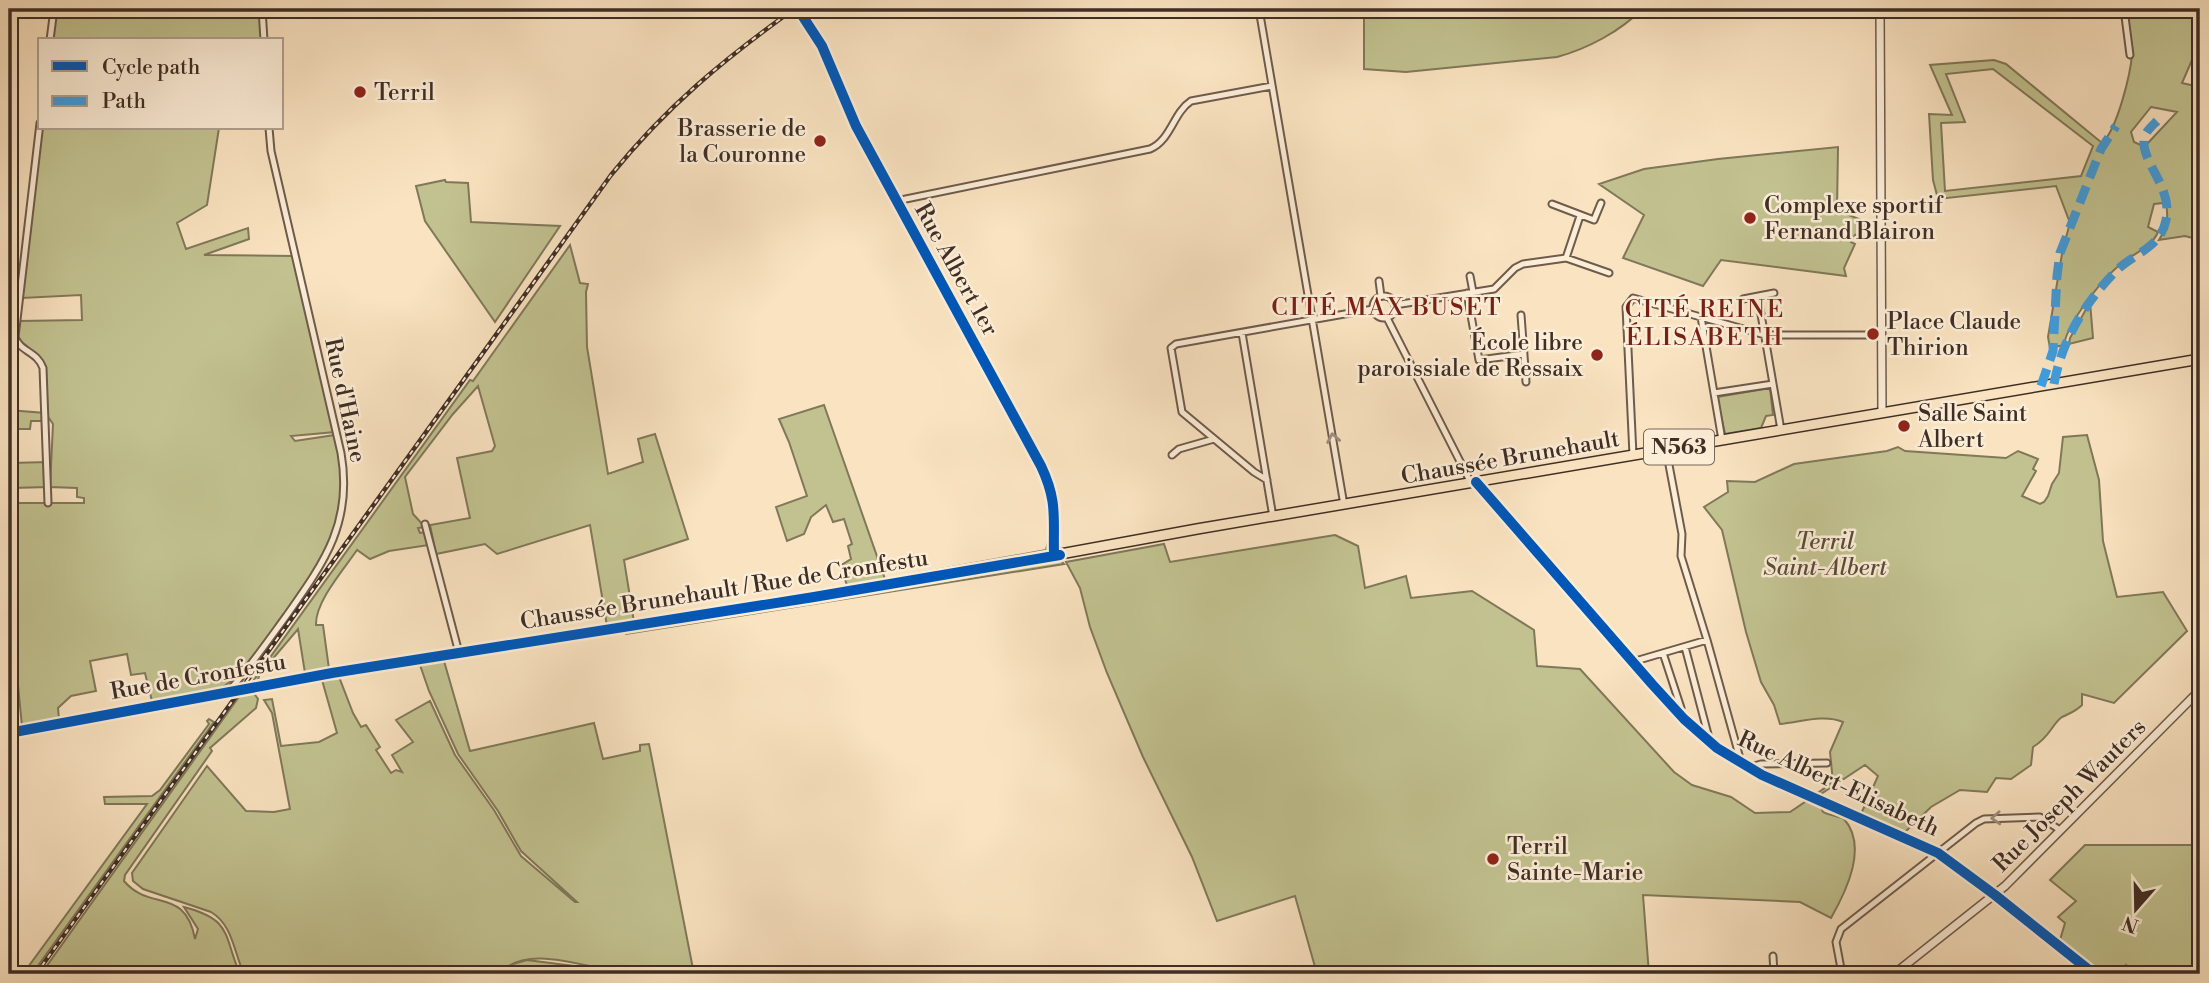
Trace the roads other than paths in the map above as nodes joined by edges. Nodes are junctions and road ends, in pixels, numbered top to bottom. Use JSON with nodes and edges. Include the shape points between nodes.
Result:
{"nodes":[{"id":1,"x":54,"y":9,"type":"edge"},
{"id":2,"x":262,"y":9,"type":"edge"},
{"id":3,"x":798,"y":9,"type":"edge"},
{"id":4,"x":1259,"y":9,"type":"edge"},
{"id":5,"x":1880,"y":9,"type":"edge"},
{"id":6,"x":2124,"y":9,"type":"edge"},
{"id":7,"x":50,"y":38,"type":"edge"},
{"id":8,"x":264,"y":38,"type":"edge"},
{"id":9,"x":2130,"y":55,"type":"dead end"},
{"id":10,"x":1272,"y":86,"type":"junction"},
{"id":11,"x":39,"y":130,"type":"edge"},
{"id":12,"x":269,"y":130,"type":"edge"},
{"id":13,"x":896,"y":201,"type":"junction"},
{"id":14,"x":1601,"y":203,"type":"dead end"},
{"id":15,"x":1552,"y":204,"type":"dead end"},
{"id":16,"x":1580,"y":216,"type":"junction"},
{"id":17,"x":1566,"y":258,"type":"junction"},
{"id":18,"x":1609,"y":273,"type":"dead end"},
{"id":19,"x":1470,"y":276,"type":"dead end"},
{"id":20,"x":1379,"y":281,"type":"dead end"},
{"id":21,"x":1470,"y":293,"type":"junction"},
{"id":22,"x":1774,"y":293,"type":"dead end"},
{"id":23,"x":1381,"y":296,"type":"junction"},
{"id":24,"x":1758,"y":297,"type":"junction"},
{"id":25,"x":1743,"y":299,"type":"dead end"},
{"id":26,"x":1395,"y":305,"type":"junction"},
{"id":27,"x":1373,"y":309,"type":"junction"},
{"id":28,"x":1521,"y":316,"type":"dead end"},
{"id":29,"x":1701,"y":317,"type":"junction"},
{"id":30,"x":1387,"y":318,"type":"junction"},
{"id":31,"x":1313,"y":320,"type":"junction"},
{"id":32,"x":1242,"y":333,"type":"junction"},
{"id":33,"x":1765,"y":335,"type":"junction"},
{"id":34,"x":1881,"y":335,"type":"junction"},
{"id":35,"x":1524,"y":354,"type":"junction"},
{"id":36,"x":2200,"y":359,"type":"edge"},
{"id":37,"x":1526,"y":382,"type":"dead end"},
{"id":38,"x":1773,"y":384,"type":"junction"},
{"id":39,"x":1714,"y":393,"type":"junction"},
{"id":40,"x":1882,"y":413,"type":"junction"},
{"id":41,"x":1781,"y":430,"type":"junction"},
{"id":42,"x":1214,"y":439,"type":"junction"},
{"id":43,"x":1722,"y":440,"type":"junction"},
{"id":44,"x":1666,"y":449,"type":"junction"},
{"id":45,"x":1172,"y":455,"type":"dead end"},
{"id":46,"x":1633,"y":455,"type":"junction"},
{"id":47,"x":1267,"y":480,"type":"junction"},
{"id":48,"x":1474,"y":482,"type":"junction"},
{"id":49,"x":48,"y":503,"type":"dead end"},
{"id":50,"x":1344,"y":505,"type":"junction"},
{"id":51,"x":1273,"y":517,"type":"junction"},
{"id":52,"x":425,"y":524,"type":"dead end"},
{"id":53,"x":1057,"y":555,"type":"junction"},
{"id":54,"x":1707,"y":640,"type":"junction"},
{"id":55,"x":1685,"y":647,"type":"junction"},
{"id":56,"x":459,"y":653,"type":"junction"},
{"id":57,"x":1663,"y":653,"type":"junction"},
{"id":58,"x":1632,"y":662,"type":"junction"},
{"id":59,"x":396,"y":663,"type":"joint"},
{"id":60,"x":2200,"y":690,"type":"edge"},
{"id":61,"x":229,"y":691,"type":"junction"},
{"id":62,"x":9,"y":695,"type":"edge"},
{"id":63,"x":1678,"y":712,"type":"junction"},
{"id":64,"x":11,"y":733,"type":"edge"},
{"id":65,"x":1710,"y":742,"type":"junction"},
{"id":66,"x":1738,"y":761,"type":"junction"},
{"id":67,"x":1826,"y":763,"type":"dead end"},
{"id":68,"x":1747,"y":768,"type":"junction"},
{"id":69,"x":2060,"y":830,"type":"junction"},
{"id":70,"x":1938,"y":853,"type":"junction"},
{"id":71,"x":1995,"y":895,"type":"junction"},
{"id":72,"x":1773,"y":956,"type":"dead end"},
{"id":73,"x":1774,"y":974,"type":"edge"},
{"id":74,"x":1842,"y":974,"type":"edge"},
{"id":75,"x":1894,"y":974,"type":"edge"},
{"id":76,"x":2094,"y":974,"type":"edge"}],
"edges":[{"from":1,"to":7,"type":"street"},
{"from":2,"to":8,"type":"street"},
{"from":3,"to":13,"type":"street","name":"Rue Albert 1er","via":[[822,46],[856,126]]},
{"from":4,"to":10,"type":"street"},
{"from":5,"to":34,"type":"street"},
{"from":6,"to":9,"type":"street"},
{"from":10,"to":13,"type":"street","via":[[1191,101],[1162,141],[1150,149]]},
{"from":10,"to":31,"type":"street"},
{"from":11,"to":49,"type":"street","via":[[15,337],[38,357],[43,368]]},
{"from":12,"to":61,"type":"street","name":"Rue d'Haine","via":[[341,453],[344,498],[337,533],[324,562]]},
{"from":13,"to":53,"type":"street","name":"Rue Albert 1er","via":[[1052,489]]},
{"from":14,"to":16,"type":"street","via":[[1594,220]]},
{"from":15,"to":16,"type":"street"},
{"from":16,"to":17,"type":"street"},
{"from":17,"to":18,"type":"street"},
{"from":17,"to":21,"type":"street","via":[[1518,265],[1498,286]]},
{"from":19,"to":21,"type":"street"},
{"from":20,"to":23,"type":"street"},
{"from":21,"to":26,"type":"street"},
{"from":21,"to":35,"type":"street","via":[[1479,360]]},
{"from":22,"to":24,"type":"street"},
{"from":23,"to":26,"type":"street"},
{"from":23,"to":27,"type":"street"},
{"from":24,"to":25,"type":"street"},
{"from":24,"to":33,"type":"street"},
{"from":26,"to":30,"type":"street"},
{"from":27,"to":30,"type":"street","via":[[1378,317]]},
{"from":27,"to":31,"type":"street"},
{"from":28,"to":35,"type":"street"},
{"from":29,"to":33,"type":"street"},
{"from":29,"to":39,"type":"street"},
{"from":29,"to":46,"type":"street","via":[[1629,300]]},
{"from":30,"to":48,"type":"street","name":"Rue Albert-Elisabeth"},
{"from":31,"to":32,"type":"street"},
{"from":50,"to":31,"type":"street","one_way":true},
{"from":32,"to":42,"type":"street","via":[[1176,344],[1170,351],[1182,412]]},
{"from":32,"to":47,"type":"street"},
{"from":33,"to":34,"type":"street"},
{"from":33,"to":38,"type":"street"},
{"from":34,"to":40,"type":"street"},
{"from":35,"to":37,"type":"street"},
{"from":36,"to":40,"type":"main road","name":"Chaussée Brunehault","number":"N563"},
{"from":38,"to":39,"type":"street"},
{"from":38,"to":41,"type":"street"},
{"from":39,"to":43,"type":"street"},
{"from":40,"to":41,"type":"main road","name":"Chaussée Brunehault","number":"N563"},
{"from":41,"to":43,"type":"main road","name":"Chaussée Brunehault","number":"N563"},
{"from":42,"to":45,"type":"street"},
{"from":42,"to":47,"type":"street"},
{"from":43,"to":44,"type":"main road","name":"Chaussée Brunehault","number":"N563"},
{"from":44,"to":46,"type":"main road","name":"Chaussée Brunehault","number":"N563"},
{"from":44,"to":54,"type":"street","via":[[1682,534],[1681,556]]},
{"from":46,"to":48,"type":"main road","name":"Chaussée Brunehault","number":"N563"},
{"from":47,"to":51,"type":"street"},
{"from":48,"to":50,"type":"main road","name":"Chaussée Brunehault","number":"N563"},
{"from":48,"to":58,"type":"street","name":"Rue Albert-Elisabeth"},
{"from":50,"to":51,"type":"main road","name":"Chaussée Brunehault","number":"N563"},
{"from":51,"to":53,"type":"main road","name":"Chaussée Brunehault","number":"N563"},
{"from":52,"to":56,"type":"street"},
{"from":53,"to":56,"type":"main road","name":"Chaussée Brunehault / Rue de Cronfestu","number":"N563"},
{"from":54,"to":55,"type":"street"},
{"from":54,"to":66,"type":"street"},
{"from":55,"to":57,"type":"street"},
{"from":55,"to":65,"type":"street"},
{"from":56,"to":59,"type":"main road","name":"Chaussée Brunehault / Rue de Cronfestu","number":"N563"},
{"from":57,"to":58,"type":"street"},
{"from":57,"to":63,"type":"street","via":[[1681,708]]},
{"from":58,"to":63,"type":"street","name":"Rue Albert-Elisabeth"},
{"from":59,"to":61,"type":"main road","name":"Rue de Cronfestu","number":"N563"},
{"from":60,"to":69,"type":"street","name":"Rue Joseph Wauters"},
{"from":61,"to":64,"type":"main road","name":"Rue de Cronfestu","number":"N563"},
{"from":62,"to":64,"type":"street"},
{"from":63,"to":65,"type":"street","name":"Rue Albert-Elisabeth"},
{"from":65,"to":66,"type":"street","name":"Rue Albert-Elisabeth"},
{"from":66,"to":68,"type":"street","name":"Rue Albert-Elisabeth"},
{"from":67,"to":68,"type":"street"},
{"from":68,"to":70,"type":"street","name":"Rue Albert-Elisabeth"},
{"from":69,"to":70,"type":"street","one_way":true,"via":[[2040,817],[1983,819]]},
{"from":69,"to":71,"type":"street","name":"Rue Joseph Wauters"},
{"from":70,"to":71,"type":"street","name":"Rue Albert-Elisabeth"},
{"from":70,"to":74,"type":"street","via":[[1839,932],[1836,942]]},
{"from":71,"to":75,"type":"street","name":"Rue Joseph Wauters"},
{"from":71,"to":76,"type":"street","name":"Rue Albert-Elisabeth"},
{"from":72,"to":73,"type":"street"}]}
